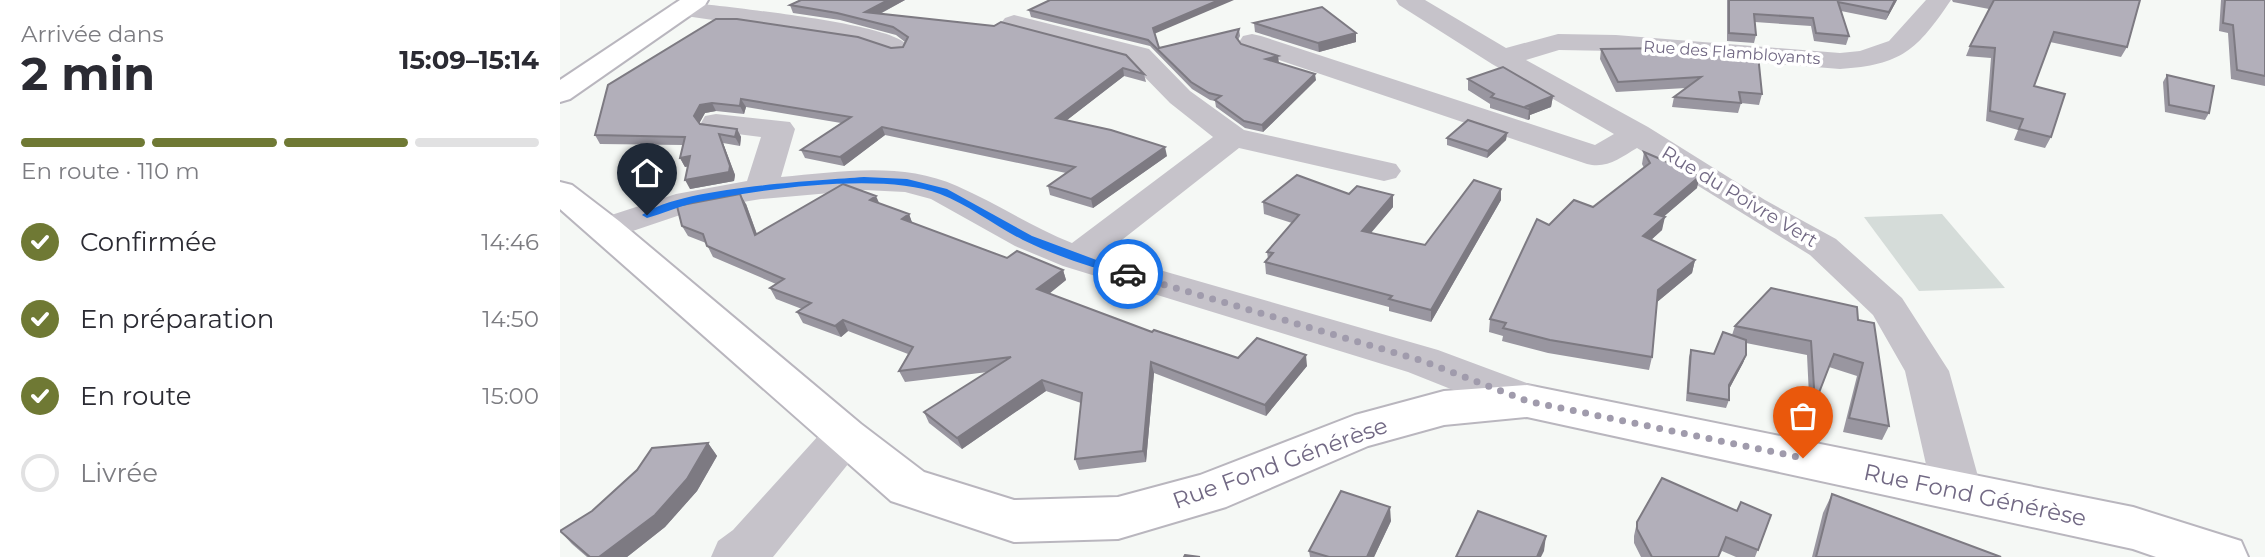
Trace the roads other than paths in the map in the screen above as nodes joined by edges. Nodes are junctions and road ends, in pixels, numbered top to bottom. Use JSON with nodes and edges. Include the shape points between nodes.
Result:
{"nodes":[{"id":1,"x":1939,"y":0,"type":"edge"},
{"id":2,"x":689,"y":4,"type":"edge"},
{"id":3,"x":1434,"y":5,"type":"edge"},
{"id":4,"x":1014,"y":23,"type":"edge"},
{"id":5,"x":1252,"y":42,"type":"dead end"},
{"id":6,"x":895,"y":46,"type":"edge"},
{"id":7,"x":1502,"y":58,"type":"junction"},
{"id":8,"x":561,"y":91,"type":"edge"},
{"id":9,"x":716,"y":123,"type":"edge"},
{"id":10,"x":1637,"y":134,"type":"junction"},
{"id":11,"x":1233,"y":136,"type":"junction"},
{"id":12,"x":1384,"y":171,"type":"dead end"},
{"id":13,"x":761,"y":189,"type":"junction"},
{"id":14,"x":560,"y":192,"type":"edge"},
{"id":15,"x":606,"y":229,"type":"junction"},
{"id":16,"x":1076,"y":258,"type":"junction"},
{"id":17,"x":1527,"y":401,"type":"junction"},
{"id":18,"x":845,"y":436,"type":"junction"},
{"id":19,"x":1957,"y":491,"type":"junction"},
{"id":20,"x":737,"y":557,"type":"edge"},
{"id":21,"x":2222,"y":557,"type":"edge"}],
"edges":[{"from":1,"to":7,"type":"street","name":"Rue des Flambloyants","via":[[1907,41],[1888,55],[1870,60],[1558,42]]},
{"from":2,"to":6,"type":"street","via":[[868,36]]},
{"from":2,"to":8,"type":"street"},
{"from":3,"to":7,"type":"street","name":"Rue du Poivre Vert"},
{"from":4,"to":11,"type":"street","via":[[1139,55],[1180,97]]},
{"from":5,"to":10,"type":"street","via":[[1598,157]]},
{"from":7,"to":10,"type":"street","name":"Rue du Poivre Vert"},
{"from":9,"to":13,"type":"street","via":[[779,129]]},
{"from":10,"to":19,"type":"street","name":"Rue du Poivre Vert","via":[[1824,247],[1888,307],[1927,371]]},
{"from":11,"to":12,"type":"street"},
{"from":11,"to":16,"type":"street"},
{"from":13,"to":15,"type":"street","via":[[688,201]]},
{"from":13,"to":16,"type":"street","via":[[864,180],[907,182],[943,192]]},
{"from":14,"to":15,"type":"street","name":"Rue Fond Générèse"},
{"from":15,"to":18,"type":"street","name":"Rue Fond Générèse"},
{"from":16,"to":17,"type":"street","via":[[1423,361]]},
{"from":17,"to":18,"type":"street","name":"Rue Fond Générèse","via":[[1444,408],[1355,432],[1209,493],[1118,518],[1014,521],[908,486]]},
{"from":17,"to":19,"type":"street","name":"Rue Fond Générèse"},
{"from":18,"to":20,"type":"street"},
{"from":19,"to":21,"type":"street","name":"Rue Fond Générèse","via":[[2133,528]]}]}
